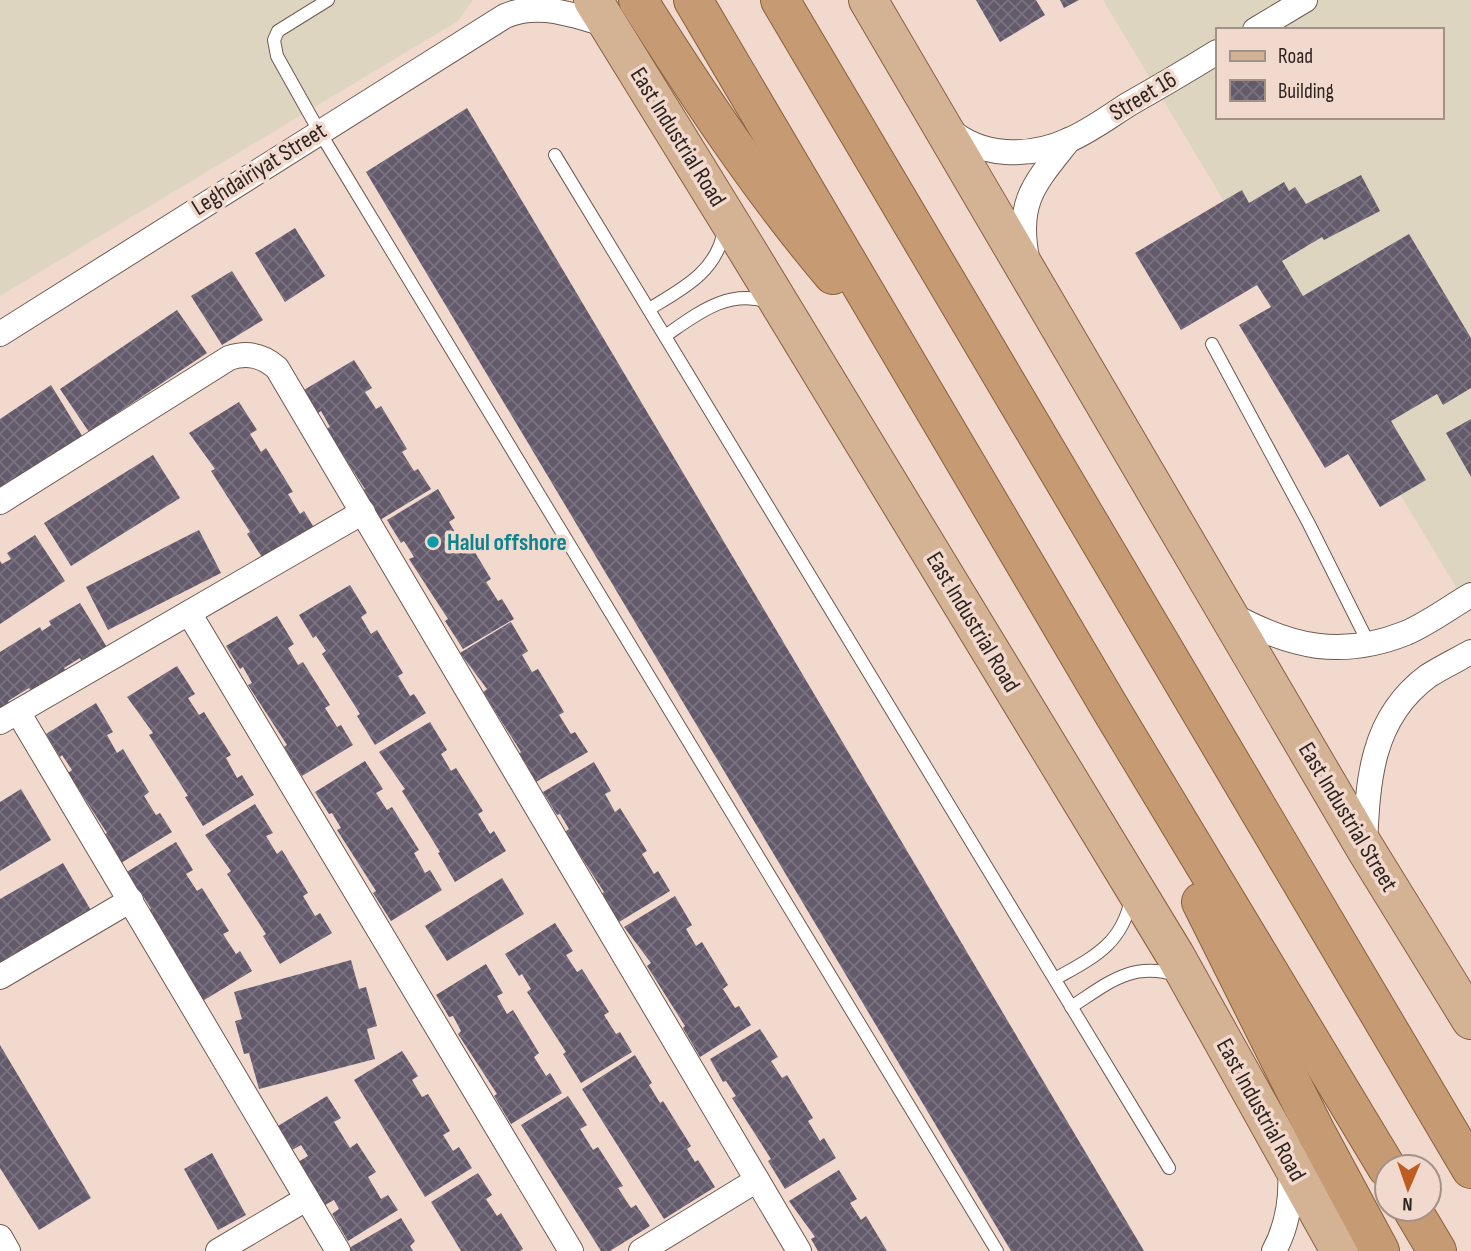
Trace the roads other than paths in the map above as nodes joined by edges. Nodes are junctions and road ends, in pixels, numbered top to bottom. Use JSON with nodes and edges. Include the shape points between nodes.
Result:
{"nodes":[{"id":1,"x":328,"y":0,"type":"edge"},
{"id":2,"x":638,"y":0,"type":"edge"},
{"id":3,"x":693,"y":0,"type":"edge"},
{"id":4,"x":780,"y":0,"type":"edge"},
{"id":5,"x":868,"y":0,"type":"edge"},
{"id":6,"x":1305,"y":0,"type":"edge"},
{"id":7,"x":521,"y":5,"type":"edge"},
{"id":8,"x":1279,"y":6,"type":"edge"},
{"id":9,"x":601,"y":13,"type":"edge"},
{"id":10,"x":1257,"y":28,"type":"edge"},
{"id":11,"x":1216,"y":53,"type":"edge"},
{"id":12,"x":934,"y":116,"type":"junction"},
{"id":13,"x":319,"y":131,"type":"junction"},
{"id":14,"x":1069,"y":140,"type":"junction"},
{"id":15,"x":555,"y":155,"type":"dead end"},
{"id":16,"x":724,"y":212,"type":"junction"},
{"id":17,"x":1033,"y":282,"type":"junction"},
{"id":18,"x":649,"y":309,"type":"junction"},
{"id":19,"x":783,"y":309,"type":"junction"},
{"id":20,"x":0,"y":334,"type":"edge"},
{"id":21,"x":665,"y":336,"type":"junction"},
{"id":22,"x":1212,"y":344,"type":"dead end"},
{"id":23,"x":907,"y":362,"type":"junction"},
{"id":24,"x":0,"y":502,"type":"edge"},
{"id":25,"x":363,"y":512,"type":"junction"},
{"id":26,"x":1471,"y":595,"type":"edge"},
{"id":27,"x":1228,"y":612,"type":"junction"},
{"id":28,"x":189,"y":613,"type":"junction"},
{"id":29,"x":1369,"y":644,"type":"junction"},
{"id":30,"x":1471,"y":652,"type":"edge"},
{"id":31,"x":1112,"y":713,"type":"junction"},
{"id":32,"x":9,"y":717,"type":"edge"},
{"id":33,"x":1365,"y":848,"type":"junction"},
{"id":34,"x":1132,"y":884,"type":"junction"},
{"id":35,"x":131,"y":900,"type":"junction"},
{"id":36,"x":0,"y":977,"type":"edge"},
{"id":37,"x":1055,"y":979,"type":"junction"},
{"id":38,"x":1189,"y":981,"type":"junction"},
{"id":39,"x":1071,"y":1007,"type":"junction"},
{"id":40,"x":1471,"y":1020,"type":"edge"},
{"id":41,"x":1418,"y":1079,"type":"junction"},
{"id":42,"x":1471,"y":1136,"type":"edge"},
{"id":43,"x":1378,"y":1153,"type":"edge"},
{"id":44,"x":1290,"y":1162,"type":"junction"},
{"id":45,"x":1169,"y":1168,"type":"dead end"},
{"id":46,"x":1471,"y":1170,"type":"edge"},
{"id":47,"x":757,"y":1180,"type":"junction"},
{"id":48,"x":306,"y":1199,"type":"junction"},
{"id":49,"x":1420,"y":1223,"type":"edge"},
{"id":50,"x":0,"y":1237,"type":"edge"},
{"id":51,"x":8,"y":1251,"type":"edge"},
{"id":52,"x":218,"y":1251,"type":"edge"},
{"id":53,"x":338,"y":1251,"type":"edge"},
{"id":54,"x":571,"y":1251,"type":"edge"},
{"id":55,"x":641,"y":1251,"type":"edge"},
{"id":56,"x":799,"y":1251,"type":"edge"},
{"id":57,"x":997,"y":1251,"type":"edge"},
{"id":58,"x":1274,"y":1251,"type":"edge"},
{"id":59,"x":1340,"y":1251,"type":"edge"},
{"id":60,"x":1380,"y":1251,"type":"edge"},
{"id":61,"x":1437,"y":1251,"type":"edge"}],
"edges":[{"from":1,"to":13,"type":"lane","via":[[286,25],[274,40],[277,56]]},
{"from":2,"to":23,"type":"highway","via":[[705,106],[783,213]]},
{"from":3,"to":23,"type":"highway"},
{"from":4,"to":41,"type":"highway"},
{"from":5,"to":12,"type":"main road"},
{"from":6,"to":8,"type":"street"},
{"from":7,"to":9,"type":"street","name":"Leghdairiyat Street"},
{"from":7,"to":13,"type":"street","name":"Leghdairiyat Street"},
{"from":8,"to":10,"type":"street"},
{"from":9,"to":16,"type":"main road","name":"East Industrial Road"},
{"from":11,"to":14,"type":"street","name":"Street 16"},
{"from":12,"to":14,"type":"street","name":"Street 16","via":[[958,138],[1004,152],[1032,152]]},
{"from":12,"to":17,"type":"main road"},
{"from":13,"to":20,"type":"street","name":"Leghdairiyat Street"},
{"from":13,"to":57,"type":"lane"},
{"from":14,"to":17,"type":"street","name":"Street 16","via":[[1024,207],[1023,239]]},
{"from":15,"to":18,"type":"lane"},
{"from":16,"to":18,"type":"lane","via":[[722,239],[711,263],[693,282]]},
{"from":16,"to":19,"type":"main road","name":"East Industrial Road"},
{"from":17,"to":27,"type":"main road"},
{"from":18,"to":21,"type":"lane"},
{"from":19,"to":21,"type":"lane","via":[[759,298],[732,298],[708,307]]},
{"from":19,"to":34,"type":"main road","name":"East Industrial Road"},
{"from":21,"to":37,"type":"lane"},
{"from":22,"to":29,"type":"lane"},
{"from":23,"to":31,"type":"highway"},
{"from":24,"to":25,"type":"street","via":[[229,358],[249,355],[260,356],[277,368]]},
{"from":25,"to":28,"type":"street"},
{"from":25,"to":47,"type":"street"},
{"from":26,"to":29,"type":"street","via":[[1407,632]]},
{"from":27,"to":29,"type":"street","via":[[1294,643],[1330,648]]},
{"from":27,"to":33,"type":"main road","name":"East Industrial Street"},
{"from":28,"to":32,"type":"street"},
{"from":28,"to":54,"type":"street"},
{"from":30,"to":33,"type":"street","via":[[1427,677],[1401,705],[1380,738],[1370,768]]},
{"from":31,"to":43,"type":"highway"},
{"from":31,"to":60,"type":"highway","via":[[1212,927]]},
{"from":32,"to":35,"type":"street"},
{"from":33,"to":40,"type":"main road","name":"East Industrial Street"},
{"from":34,"to":37,"type":"lane","via":[[1129,911],[1117,935],[1098,954]]},
{"from":34,"to":38,"type":"main road","name":"East Industrial Road"},
{"from":35,"to":36,"type":"street"},
{"from":35,"to":48,"type":"street"},
{"from":37,"to":39,"type":"lane"},
{"from":38,"to":39,"type":"lane","via":[[1165,971],[1138,971],[1114,979]]},
{"from":38,"to":44,"type":"main road","name":"East Industrial Road"},
{"from":39,"to":45,"type":"lane"},
{"from":41,"to":42,"type":"highway"},
{"from":41,"to":46,"type":"highway"},
{"from":44,"to":58,"type":"street","via":[[1292,1194],[1286,1225]]},
{"from":44,"to":59,"type":"main road","name":"East Industrial Road"},
{"from":47,"to":55,"type":"street"},
{"from":47,"to":56,"type":"street"},
{"from":48,"to":52,"type":"street"},
{"from":48,"to":53,"type":"street"},
{"from":49,"to":61,"type":"highway"},
{"from":50,"to":51,"type":"street"}]}
